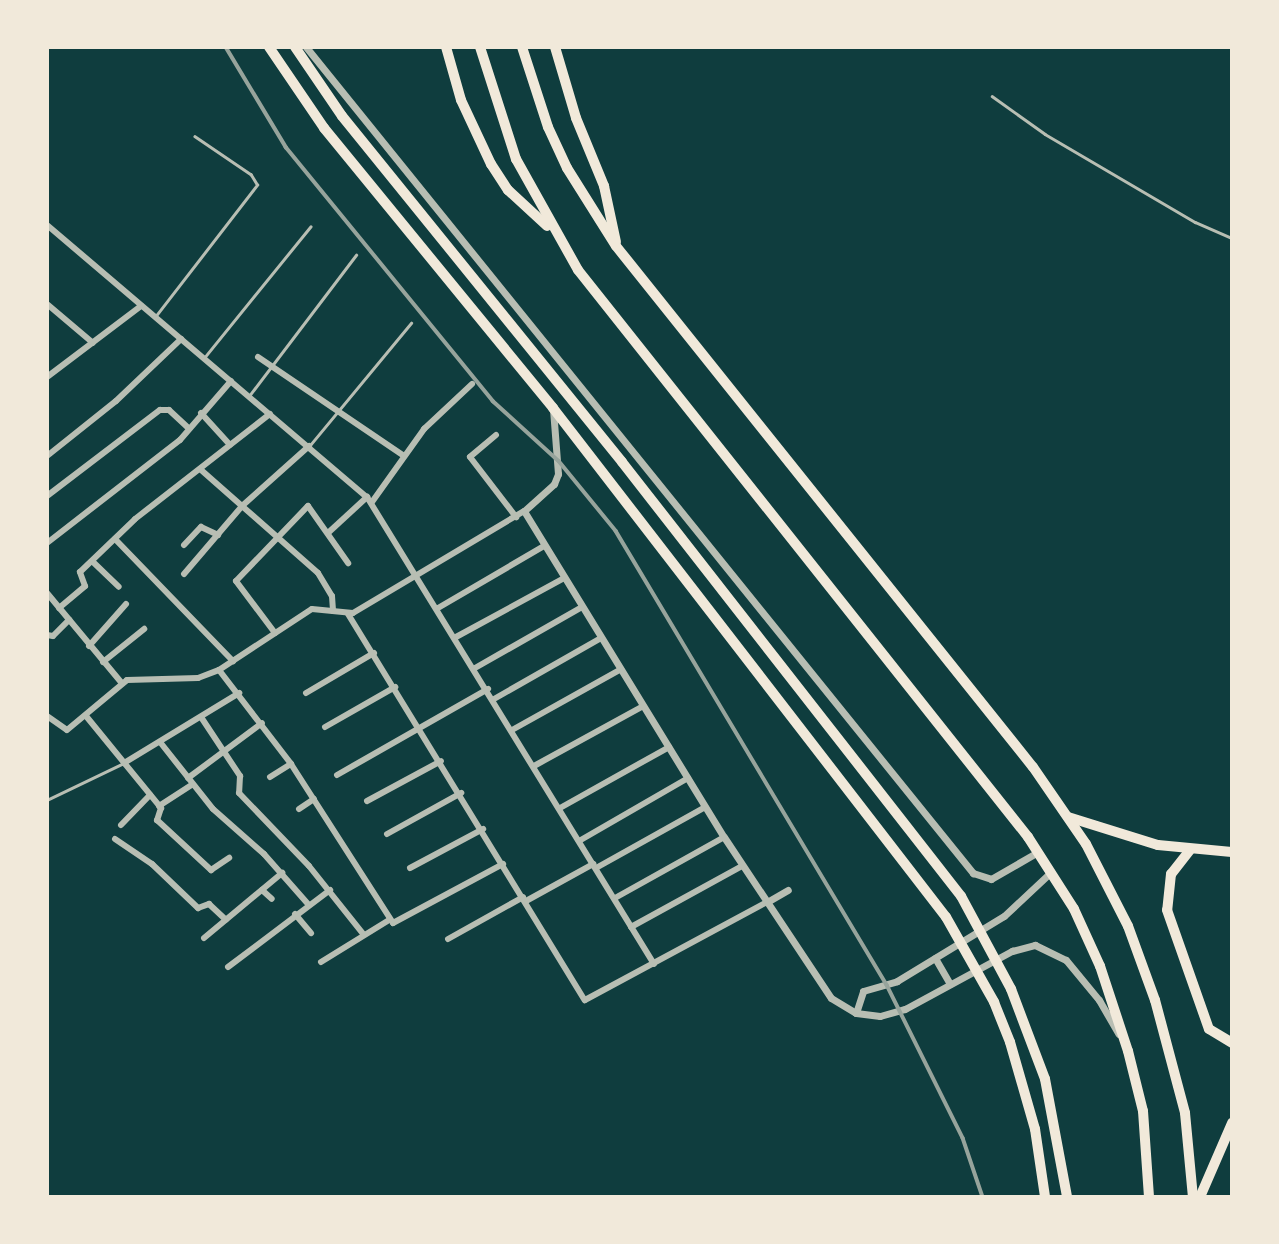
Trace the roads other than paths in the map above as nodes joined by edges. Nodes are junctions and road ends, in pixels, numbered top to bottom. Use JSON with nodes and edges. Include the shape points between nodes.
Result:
{"nodes":[{"id":1,"x":270,"y":47,"type":"edge"},
{"id":2,"x":295,"y":47,"type":"edge"},
{"id":3,"x":306,"y":47,"type":"edge"},
{"id":4,"x":446,"y":47,"type":"edge"},
{"id":5,"x":480,"y":47,"type":"edge"},
{"id":6,"x":522,"y":47,"type":"edge"},
{"id":7,"x":555,"y":47,"type":"edge"},
{"id":8,"x":992,"y":96,"type":"dead end"},
{"id":9,"x":195,"y":137,"type":"dead end"},
{"id":10,"x":47,"y":225,"type":"edge"},
{"id":11,"x":310,"y":227,"type":"dead end"},
{"id":12,"x":552,"y":230,"type":"junction"},
{"id":13,"x":1232,"y":238,"type":"edge"},
{"id":14,"x":616,"y":246,"type":"junction"},
{"id":15,"x":356,"y":255,"type":"dead end"},
{"id":16,"x":47,"y":304,"type":"edge"},
{"id":17,"x":141,"y":306,"type":"junction"},
{"id":18,"x":155,"y":317,"type":"junction"},
{"id":19,"x":411,"y":323,"type":"dead end"},
{"id":20,"x":181,"y":339,"type":"junction"},
{"id":21,"x":93,"y":343,"type":"junction"},
{"id":22,"x":258,"y":357,"type":"dead end"},
{"id":23,"x":204,"y":359,"type":"junction"},
{"id":24,"x":270,"y":365,"type":"junction"},
{"id":25,"x":47,"y":367,"type":"edge"},
{"id":26,"x":51,"y":375,"type":"edge"},
{"id":27,"x":231,"y":381,"type":"junction"},
{"id":28,"x":472,"y":384,"type":"dead end"},
{"id":29,"x":250,"y":396,"type":"junction"},
{"id":30,"x":553,"y":408,"type":"junction"},
{"id":31,"x":338,"y":411,"type":"junction"},
{"id":32,"x":201,"y":412,"type":"junction"},
{"id":33,"x":270,"y":414,"type":"junction"},
{"id":34,"x":187,"y":427,"type":"junction"},
{"id":35,"x":496,"y":435,"type":"dead end"},
{"id":36,"x":230,"y":445,"type":"junction"},
{"id":37,"x":309,"y":446,"type":"junction"},
{"id":38,"x":47,"y":456,"type":"edge"},
{"id":39,"x":404,"y":456,"type":"junction"},
{"id":40,"x":200,"y":469,"type":"junction"},
{"id":41,"x":47,"y":496,"type":"edge"},
{"id":42,"x":370,"y":500,"type":"junction"},
{"id":43,"x":242,"y":506,"type":"junction"},
{"id":44,"x":524,"y":511,"type":"junction"},
{"id":45,"x":516,"y":517,"type":"junction"},
{"id":46,"x":329,"y":532,"type":"junction"},
{"id":47,"x":218,"y":535,"type":"junction"},
{"id":48,"x":277,"y":537,"type":"junction"},
{"id":49,"x":114,"y":539,"type":"junction"},
{"id":50,"x":47,"y":543,"type":"edge"},
{"id":51,"x":184,"y":544,"type":"dead end"},
{"id":52,"x":544,"y":546,"type":"junction"},
{"id":53,"x":92,"y":561,"type":"junction"},
{"id":54,"x":348,"y":564,"type":"dead end"},
{"id":55,"x":184,"y":573,"type":"dead end"},
{"id":56,"x":419,"y":575,"type":"junction"},
{"id":57,"x":564,"y":578,"type":"junction"},
{"id":58,"x":119,"y":587,"type":"dead end"},
{"id":59,"x":47,"y":593,"type":"edge"},
{"id":60,"x":126,"y":604,"type":"dead end"},
{"id":61,"x":582,"y":607,"type":"junction"},
{"id":62,"x":59,"y":608,"type":"junction"},
{"id":63,"x":438,"y":608,"type":"junction"},
{"id":64,"x":333,"y":611,"type":"junction"},
{"id":65,"x":348,"y":614,"type":"junction"},
{"id":66,"x":69,"y":620,"type":"junction"},
{"id":67,"x":144,"y":629,"type":"dead end"},
{"id":68,"x":275,"y":633,"type":"junction"},
{"id":69,"x":47,"y":635,"type":"edge"},
{"id":70,"x":456,"y":637,"type":"junction"},
{"id":71,"x":601,"y":638,"type":"junction"},
{"id":72,"x":89,"y":646,"type":"junction"},
{"id":73,"x":374,"y":653,"type":"junction"},
{"id":74,"x":233,"y":661,"type":"junction"},
{"id":75,"x":103,"y":662,"type":"junction"},
{"id":76,"x":475,"y":668,"type":"junction"},
{"id":77,"x":621,"y":669,"type":"junction"},
{"id":78,"x":219,"y":670,"type":"junction"},
{"id":79,"x":121,"y":682,"type":"junction"},
{"id":80,"x":395,"y":687,"type":"junction"},
{"id":81,"x":488,"y":689,"type":"junction"},
{"id":82,"x":306,"y":692,"type":"dead end"},
{"id":83,"x":239,"y":693,"type":"junction"},
{"id":84,"x":494,"y":699,"type":"junction"},
{"id":85,"x":643,"y":706,"type":"junction"},
{"id":86,"x":47,"y":716,"type":"edge"},
{"id":87,"x":86,"y":716,"type":"junction"},
{"id":88,"x":201,"y":717,"type":"junction"},
{"id":89,"x":262,"y":723,"type":"junction"},
{"id":90,"x":325,"y":727,"type":"dead end"},
{"id":91,"x":420,"y":728,"type":"junction"},
{"id":92,"x":512,"y":730,"type":"junction"},
{"id":93,"x":160,"y":742,"type":"junction"},
{"id":94,"x":669,"y":747,"type":"junction"},
{"id":95,"x":225,"y":753,"type":"junction"},
{"id":96,"x":441,"y":761,"type":"junction"},
{"id":97,"x":124,"y":762,"type":"junction"},
{"id":98,"x":291,"y":764,"type":"junction"},
{"id":99,"x":534,"y":766,"type":"junction"},
{"id":100,"x":337,"y":775,"type":"dead end"},
{"id":101,"x":270,"y":777,"type":"dead end"},
{"id":102,"x":188,"y":778,"type":"junction"},
{"id":103,"x":688,"y":778,"type":"junction"},
{"id":104,"x":193,"y":784,"type":"junction"},
{"id":105,"x":461,"y":793,"type":"junction"},
{"id":106,"x":150,"y":795,"type":"junction"},
{"id":107,"x":314,"y":799,"type":"junction"},
{"id":108,"x":47,"y":800,"type":"edge"},
{"id":109,"x":367,"y":801,"type":"dead end"},
{"id":110,"x":159,"y":806,"type":"junction"},
{"id":111,"x":705,"y":807,"type":"junction"},
{"id":112,"x":560,"y":808,"type":"junction"},
{"id":113,"x":299,"y":809,"type":"dead end"},
{"id":114,"x":1068,"y":817,"type":"junction"},
{"id":115,"x":121,"y":825,"type":"dead end"},
{"id":116,"x":482,"y":828,"type":"junction"},
{"id":117,"x":387,"y":834,"type":"dead end"},
{"id":118,"x":724,"y":837,"type":"junction"},
{"id":119,"x":114,"y":839,"type":"dead end"},
{"id":120,"x":579,"y":841,"type":"junction"},
{"id":121,"x":1190,"y":850,"type":"junction"},
{"id":122,"x":1038,"y":852,"type":"junction"},
{"id":123,"x":1232,"y":852,"type":"edge"},
{"id":124,"x":229,"y":858,"type":"dead end"},
{"id":125,"x":503,"y":864,"type":"junction"},
{"id":126,"x":595,"y":866,"type":"junction"},
{"id":127,"x":742,"y":866,"type":"junction"},
{"id":128,"x":410,"y":868,"type":"dead end"},
{"id":129,"x":1051,"y":872,"type":"junction"},
{"id":130,"x":282,"y":873,"type":"junction"},
{"id":131,"x":262,"y":890,"type":"junction"},
{"id":132,"x":330,"y":890,"type":"junction"},
{"id":133,"x":788,"y":890,"type":"dead end"},
{"id":134,"x":615,"y":898,"type":"junction"},
{"id":135,"x":272,"y":899,"type":"dead end"},
{"id":136,"x":525,"y":899,"type":"junction"},
{"id":137,"x":767,"y":902,"type":"junction"},
{"id":138,"x":308,"y":904,"type":"junction"},
{"id":139,"x":295,"y":914,"type":"junction"},
{"id":140,"x":388,"y":919,"type":"junction"},
{"id":141,"x":226,"y":920,"type":"junction"},
{"id":142,"x":631,"y":927,"type":"junction"},
{"id":143,"x":311,"y":933,"type":"dead end"},
{"id":144,"x":364,"y":935,"type":"junction"},
{"id":145,"x":204,"y":938,"type":"dead end"},
{"id":146,"x":448,"y":939,"type":"dead end"},
{"id":147,"x":936,"y":958,"type":"junction"},
{"id":148,"x":321,"y":962,"type":"dead end"},
{"id":149,"x":654,"y":964,"type":"junction"},
{"id":150,"x":228,"y":967,"type":"dead end"},
{"id":151,"x":950,"y":984,"type":"junction"},
{"id":152,"x":856,"y":1013,"type":"junction"},
{"id":153,"x":1232,"y":1043,"type":"edge"},
{"id":154,"x":1128,"y":1051,"type":"junction"},
{"id":155,"x":1232,"y":1124,"type":"edge"},
{"id":156,"x":1045,"y":1197,"type":"edge"},
{"id":157,"x":1067,"y":1197,"type":"edge"},
{"id":158,"x":1149,"y":1197,"type":"edge"},
{"id":159,"x":1192,"y":1197,"type":"edge"},
{"id":160,"x":1200,"y":1197,"type":"edge"}],
"edges":[{"from":1,"to":30,"type":"main road","via":[[348,158]]},
{"from":2,"to":157,"type":"main road","via":[[342,116],[622,462],[961,896],[1011,989],[1045,1079]]},
{"from":3,"to":122,"type":"street","via":[[972,873],[991,879]]},
{"from":4,"to":12,"type":"main road","via":[[461,100],[491,164],[508,190]]},
{"from":5,"to":12,"type":"main road","via":[[503,127]]},
{"from":6,"to":14,"type":"main road","via":[[548,128],[567,168]]},
{"from":7,"to":14,"type":"main road","via":[[576,118],[604,186]]},
{"from":8,"to":13,"type":"lane","via":[[1045,134],[1195,222]]},
{"from":9,"to":18,"type":"lane","via":[[251,175],[257,185]]},
{"from":10,"to":17,"type":"street"},
{"from":11,"to":23,"type":"lane"},
{"from":12,"to":122,"type":"main road","via":[[605,307]]},
{"from":14,"to":114,"type":"main road"},
{"from":15,"to":24,"type":"lane"},
{"from":16,"to":21,"type":"street"},
{"from":17,"to":18,"type":"street"},
{"from":17,"to":21,"type":"street"},
{"from":18,"to":20,"type":"street"},
{"from":19,"to":31,"type":"lane"},
{"from":20,"to":23,"type":"street"},
{"from":20,"to":38,"type":"street","via":[[116,401]]},
{"from":21,"to":26,"type":"street"},
{"from":22,"to":24,"type":"street"},
{"from":23,"to":27,"type":"street"},
{"from":24,"to":29,"type":"lane"},
{"from":24,"to":31,"type":"street"},
{"from":25,"to":26,"type":"street"},
{"from":27,"to":29,"type":"street"},
{"from":27,"to":32,"type":"street"},
{"from":28,"to":39,"type":"street","via":[[436,416]]},
{"from":29,"to":33,"type":"street"},
{"from":30,"to":44,"type":"street","via":[[558,474],[554,484]]},
{"from":30,"to":156,"type":"main road","via":[[856,796],[953,928],[1010,1042],[1035,1129]]},
{"from":31,"to":37,"type":"lane"},
{"from":31,"to":39,"type":"street"},
{"from":32,"to":34,"type":"street"},
{"from":32,"to":36,"type":"street"},
{"from":33,"to":36,"type":"street"},
{"from":33,"to":37,"type":"street"},
{"from":34,"to":41,"type":"street","via":[[169,410],[160,410]]},
{"from":34,"to":50,"type":"street","via":[[180,440]]},
{"from":35,"to":45,"type":"street","via":[[470,457]]},
{"from":36,"to":40,"type":"street"},
{"from":37,"to":42,"type":"street"},
{"from":37,"to":43,"type":"street"},
{"from":39,"to":42,"type":"street"},
{"from":40,"to":43,"type":"street"},
{"from":40,"to":49,"type":"street"},
{"from":42,"to":46,"type":"street"},
{"from":42,"to":56,"type":"street"},
{"from":43,"to":47,"type":"street"},
{"from":43,"to":48,"type":"street"},
{"from":44,"to":45,"type":"street"},
{"from":44,"to":52,"type":"street"},
{"from":45,"to":56,"type":"street"},
{"from":46,"to":48,"type":"street","via":[[311,505]]},
{"from":46,"to":54,"type":"street"},
{"from":47,"to":51,"type":"street","via":[[201,527]]},
{"from":47,"to":55,"type":"street"},
{"from":48,"to":64,"type":"street","via":[[318,573],[331,596]]},
{"from":48,"to":68,"type":"street","via":[[236,581]]},
{"from":49,"to":53,"type":"street"},
{"from":49,"to":74,"type":"street"},
{"from":52,"to":57,"type":"street"},
{"from":52,"to":63,"type":"street"},
{"from":53,"to":58,"type":"street"},
{"from":53,"to":62,"type":"street","via":[[80,572],[85,586]]},
{"from":56,"to":63,"type":"street"},
{"from":56,"to":65,"type":"street"},
{"from":57,"to":61,"type":"street"},
{"from":57,"to":70,"type":"street"},
{"from":59,"to":62,"type":"street"},
{"from":60,"to":72,"type":"street"},
{"from":61,"to":71,"type":"street"},
{"from":61,"to":76,"type":"street"},
{"from":62,"to":66,"type":"street"},
{"from":63,"to":70,"type":"street"},
{"from":64,"to":65,"type":"street"},
{"from":64,"to":68,"type":"street","via":[[312,608]]},
{"from":65,"to":73,"type":"street"},
{"from":66,"to":69,"type":"street","via":[[53,636]]},
{"from":66,"to":72,"type":"street"},
{"from":67,"to":75,"type":"street"},
{"from":68,"to":74,"type":"street"},
{"from":70,"to":76,"type":"street"},
{"from":71,"to":77,"type":"street"},
{"from":71,"to":84,"type":"street"},
{"from":72,"to":75,"type":"street"},
{"from":73,"to":80,"type":"street"},
{"from":73,"to":82,"type":"street"},
{"from":74,"to":78,"type":"street"},
{"from":75,"to":79,"type":"street"},
{"from":76,"to":81,"type":"street"},
{"from":77,"to":85,"type":"street"},
{"from":77,"to":92,"type":"street"},
{"from":78,"to":79,"type":"street","via":[[198,678]]},
{"from":78,"to":83,"type":"street"},
{"from":79,"to":87,"type":"street"},
{"from":80,"to":90,"type":"street"},
{"from":80,"to":91,"type":"street"},
{"from":81,"to":84,"type":"street"},
{"from":81,"to":91,"type":"street"},
{"from":83,"to":88,"type":"street"},
{"from":83,"to":89,"type":"street"},
{"from":84,"to":92,"type":"street"},
{"from":85,"to":94,"type":"street"},
{"from":85,"to":99,"type":"street"},
{"from":86,"to":87,"type":"street","via":[[67,730]]},
{"from":87,"to":97,"type":"street"},
{"from":88,"to":93,"type":"street"},
{"from":88,"to":95,"type":"street"},
{"from":89,"to":95,"type":"street"},
{"from":89,"to":98,"type":"street"},
{"from":91,"to":96,"type":"street"},
{"from":91,"to":100,"type":"street"},
{"from":92,"to":99,"type":"street"},
{"from":93,"to":97,"type":"street"},
{"from":93,"to":102,"type":"street"},
{"from":94,"to":103,"type":"street"},
{"from":94,"to":112,"type":"street"},
{"from":95,"to":102,"type":"street"},
{"from":95,"to":132,"type":"street","via":[[241,779],[239,793]]},
{"from":96,"to":105,"type":"street"},
{"from":96,"to":109,"type":"street"},
{"from":97,"to":106,"type":"street"},
{"from":97,"to":108,"type":"lane"},
{"from":98,"to":101,"type":"street"},
{"from":98,"to":107,"type":"street"},
{"from":99,"to":112,"type":"street"},
{"from":102,"to":104,"type":"street"},
{"from":103,"to":111,"type":"street"},
{"from":103,"to":120,"type":"street"},
{"from":104,"to":110,"type":"street"},
{"from":104,"to":130,"type":"street"},
{"from":105,"to":116,"type":"street"},
{"from":105,"to":117,"type":"street"},
{"from":106,"to":110,"type":"street"},
{"from":106,"to":115,"type":"street"},
{"from":107,"to":113,"type":"street"},
{"from":107,"to":140,"type":"street"},
{"from":110,"to":124,"type":"street","via":[[157,820],[211,870]]},
{"from":111,"to":118,"type":"street"},
{"from":111,"to":126,"type":"street"},
{"from":112,"to":120,"type":"street"},
{"from":114,"to":121,"type":"main road","via":[[1130,838]]},
{"from":114,"to":159,"type":"main road","via":[[1128,926],[1155,1000],[1185,1113]]},
{"from":116,"to":125,"type":"street"},
{"from":116,"to":128,"type":"street"},
{"from":118,"to":127,"type":"street"},
{"from":118,"to":134,"type":"street"},
{"from":119,"to":141,"type":"street","via":[[152,864],[198,908],[209,904]]},
{"from":120,"to":126,"type":"street"},
{"from":121,"to":123,"type":"main road"},
{"from":121,"to":153,"type":"main road","via":[[1171,874],[1167,910],[1209,1029]]},
{"from":122,"to":129,"type":"main road"},
{"from":125,"to":136,"type":"street"},
{"from":125,"to":140,"type":"street","via":[[396,923]]},
{"from":126,"to":134,"type":"street"},
{"from":126,"to":136,"type":"street"},
{"from":127,"to":137,"type":"street"},
{"from":127,"to":142,"type":"street"},
{"from":129,"to":147,"type":"street","via":[[1004,916]]},
{"from":129,"to":154,"type":"main road","via":[[1092,947]]},
{"from":130,"to":131,"type":"street"},
{"from":130,"to":138,"type":"street"},
{"from":131,"to":135,"type":"street"},
{"from":131,"to":141,"type":"street"},
{"from":132,"to":138,"type":"street"},
{"from":132,"to":144,"type":"street"},
{"from":133,"to":137,"type":"street"},
{"from":134,"to":142,"type":"street"},
{"from":136,"to":146,"type":"street"},
{"from":136,"to":149,"type":"street","via":[[587,1002]]},
{"from":137,"to":149,"type":"street"},
{"from":137,"to":152,"type":"street","via":[[825,991]]},
{"from":138,"to":139,"type":"street"},
{"from":139,"to":143,"type":"street"},
{"from":139,"to":150,"type":"street"},
{"from":140,"to":144,"type":"street"},
{"from":141,"to":145,"type":"street"},
{"from":142,"to":149,"type":"street"},
{"from":144,"to":148,"type":"street"},
{"from":147,"to":151,"type":"street"},
{"from":147,"to":152,"type":"street","via":[[897,981],[863,991]]},
{"from":151,"to":152,"type":"street","via":[[900,1010],[880,1016]]},
{"from":151,"to":154,"type":"street","via":[[1023,946],[1046,947],[1080,975]]},
{"from":154,"to":158,"type":"main road","via":[[1143,1111]]},
{"from":155,"to":160,"type":"main road"}]}
